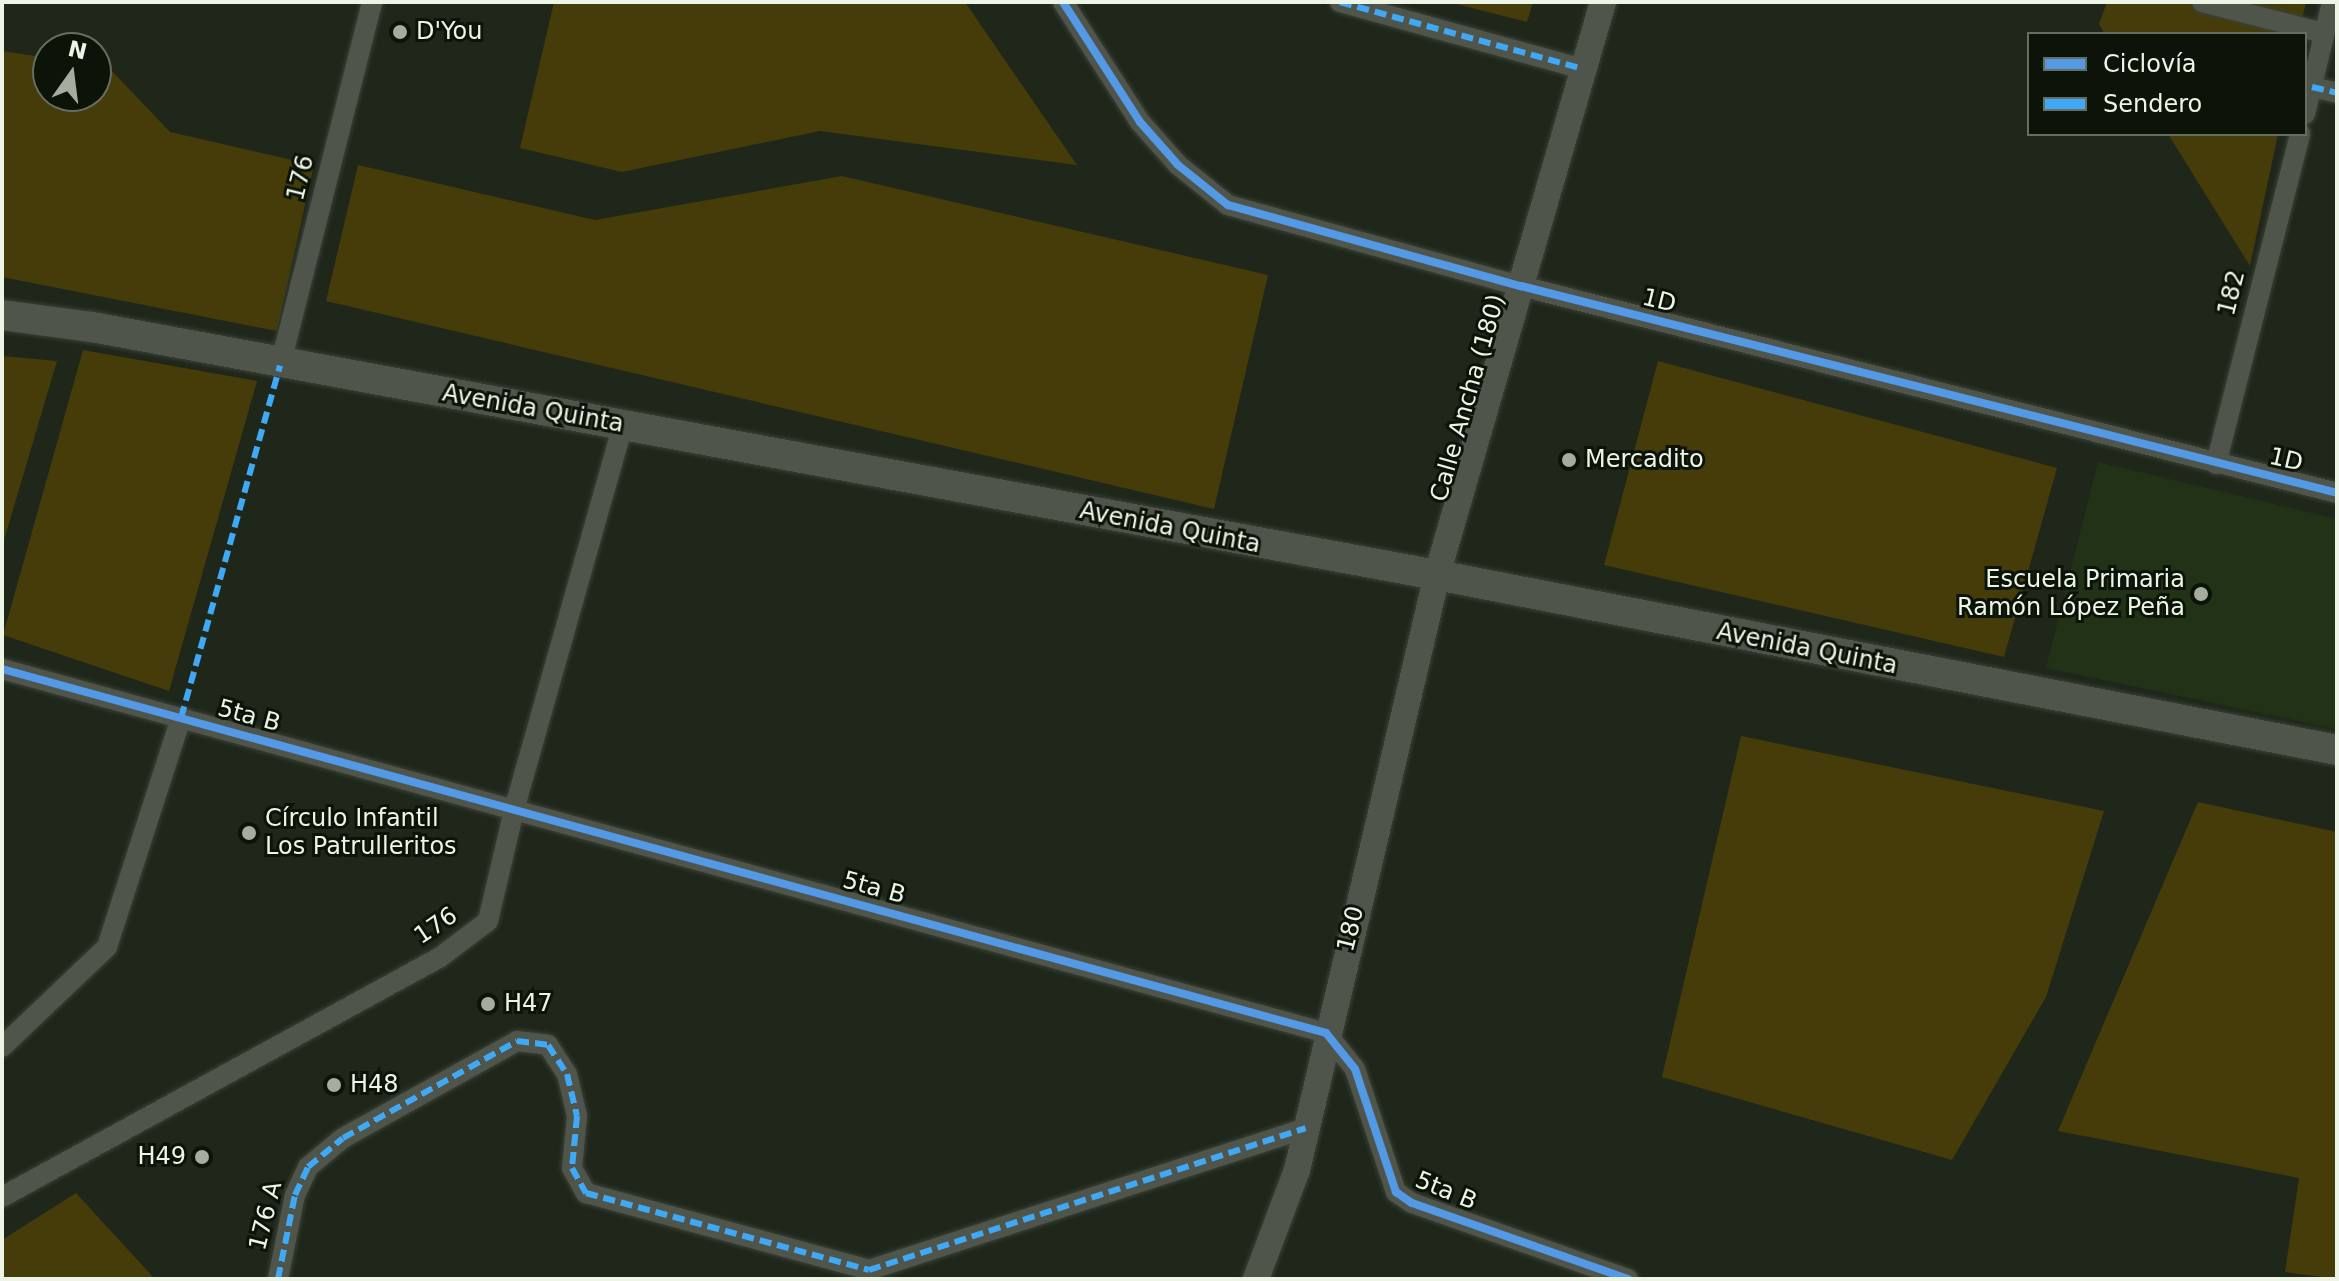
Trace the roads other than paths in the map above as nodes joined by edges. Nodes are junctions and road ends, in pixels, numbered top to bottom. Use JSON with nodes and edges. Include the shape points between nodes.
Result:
{"nodes":[{"id":1,"x":372,"y":2,"type":"edge"},
{"id":2,"x":1063,"y":2,"type":"edge"},
{"id":3,"x":1340,"y":2,"type":"edge"},
{"id":4,"x":1603,"y":2,"type":"edge"},
{"id":5,"x":2202,"y":2,"type":"edge"},
{"id":6,"x":2332,"y":2,"type":"edge"},
{"id":7,"x":2324,"y":33,"type":"junction"},
{"id":8,"x":1583,"y":69,"type":"junction"},
{"id":9,"x":2312,"y":87,"type":"junction"},
{"id":10,"x":2337,"y":93,"type":"edge"},
{"id":11,"x":2307,"y":106,"type":"edge"},
{"id":12,"x":2299,"y":136,"type":"edge"},
{"id":13,"x":1521,"y":286,"type":"junction"},
{"id":14,"x":2,"y":315,"type":"edge"},
{"id":15,"x":280,"y":366,"type":"junction"},
{"id":16,"x":623,"y":425,"type":"junction"},
{"id":17,"x":2216,"y":464,"type":"junction"},
{"id":18,"x":2337,"y":493,"type":"edge"},
{"id":19,"x":1437,"y":575,"type":"junction"},
{"id":20,"x":2,"y":669,"type":"edge"},
{"id":21,"x":181,"y":718,"type":"junction"},
{"id":22,"x":2337,"y":750,"type":"edge"},
{"id":23,"x":514,"y":810,"type":"junction"},
{"id":24,"x":1326,"y":1033,"type":"junction"},
{"id":25,"x":2,"y":1047,"type":"edge"},
{"id":26,"x":1306,"y":1128,"type":"junction"},
{"id":27,"x":2,"y":1197,"type":"edge"},
{"id":28,"x":278,"y":1279,"type":"edge"},
{"id":29,"x":1256,"y":1279,"type":"edge"},
{"id":30,"x":1628,"y":1279,"type":"edge"}],
"edges":[{"from":1,"to":15,"type":"street","name":"176"},
{"from":2,"to":13,"type":"street","name":"1D","via":[[1140,122],[1178,165],[1228,205]]},
{"from":3,"to":8,"type":"street"},
{"from":4,"to":8,"type":"street","name":"Calle Ancha (180)"},
{"from":5,"to":7,"type":"street"},
{"from":6,"to":7,"type":"street"},
{"from":7,"to":9,"type":"street"},
{"from":8,"to":13,"type":"street","name":"Calle Ancha (180)"},
{"from":9,"to":10,"type":"street"},
{"from":9,"to":11,"type":"street"},
{"from":12,"to":17,"type":"street","name":"182"},
{"from":13,"to":17,"type":"street","name":"1D"},
{"from":13,"to":19,"type":"street","name":"Calle Ancha (180)"},
{"from":14,"to":15,"type":"main road","name":"Avenida Quinta","via":[[92,327]]},
{"from":15,"to":16,"type":"main road","name":"Avenida Quinta"},
{"from":16,"to":19,"type":"main road","name":"Avenida Quinta"},
{"from":16,"to":23,"type":"street","name":"176"},
{"from":17,"to":18,"type":"street","name":"1D"},
{"from":19,"to":22,"type":"main road","name":"Avenida Quinta"},
{"from":19,"to":24,"type":"street","name":"180"},
{"from":20,"to":21,"type":"street","name":"5ta B"},
{"from":21,"to":23,"type":"street","name":"5ta B"},
{"from":21,"to":25,"type":"street","name":"5ta B","via":[[107,947]]},
{"from":23,"to":24,"type":"street","name":"5ta B"},
{"from":23,"to":27,"type":"street","name":"176","via":[[488,921],[439,958]]},
{"from":24,"to":26,"type":"street","name":"180"},
{"from":24,"to":30,"type":"street","name":"5ta B","via":[[1355,1069],[1396,1192],[1412,1203]]},
{"from":26,"to":28,"type":"street","name":"176 A","via":[[869,1270],[586,1193],[572,1168],[577,1116],[567,1074],[548,1045],[517,1041],[343,1138],[308,1167],[295,1195]]},
{"from":26,"to":29,"type":"street","name":"180","via":[[1272,1248]]}]}
